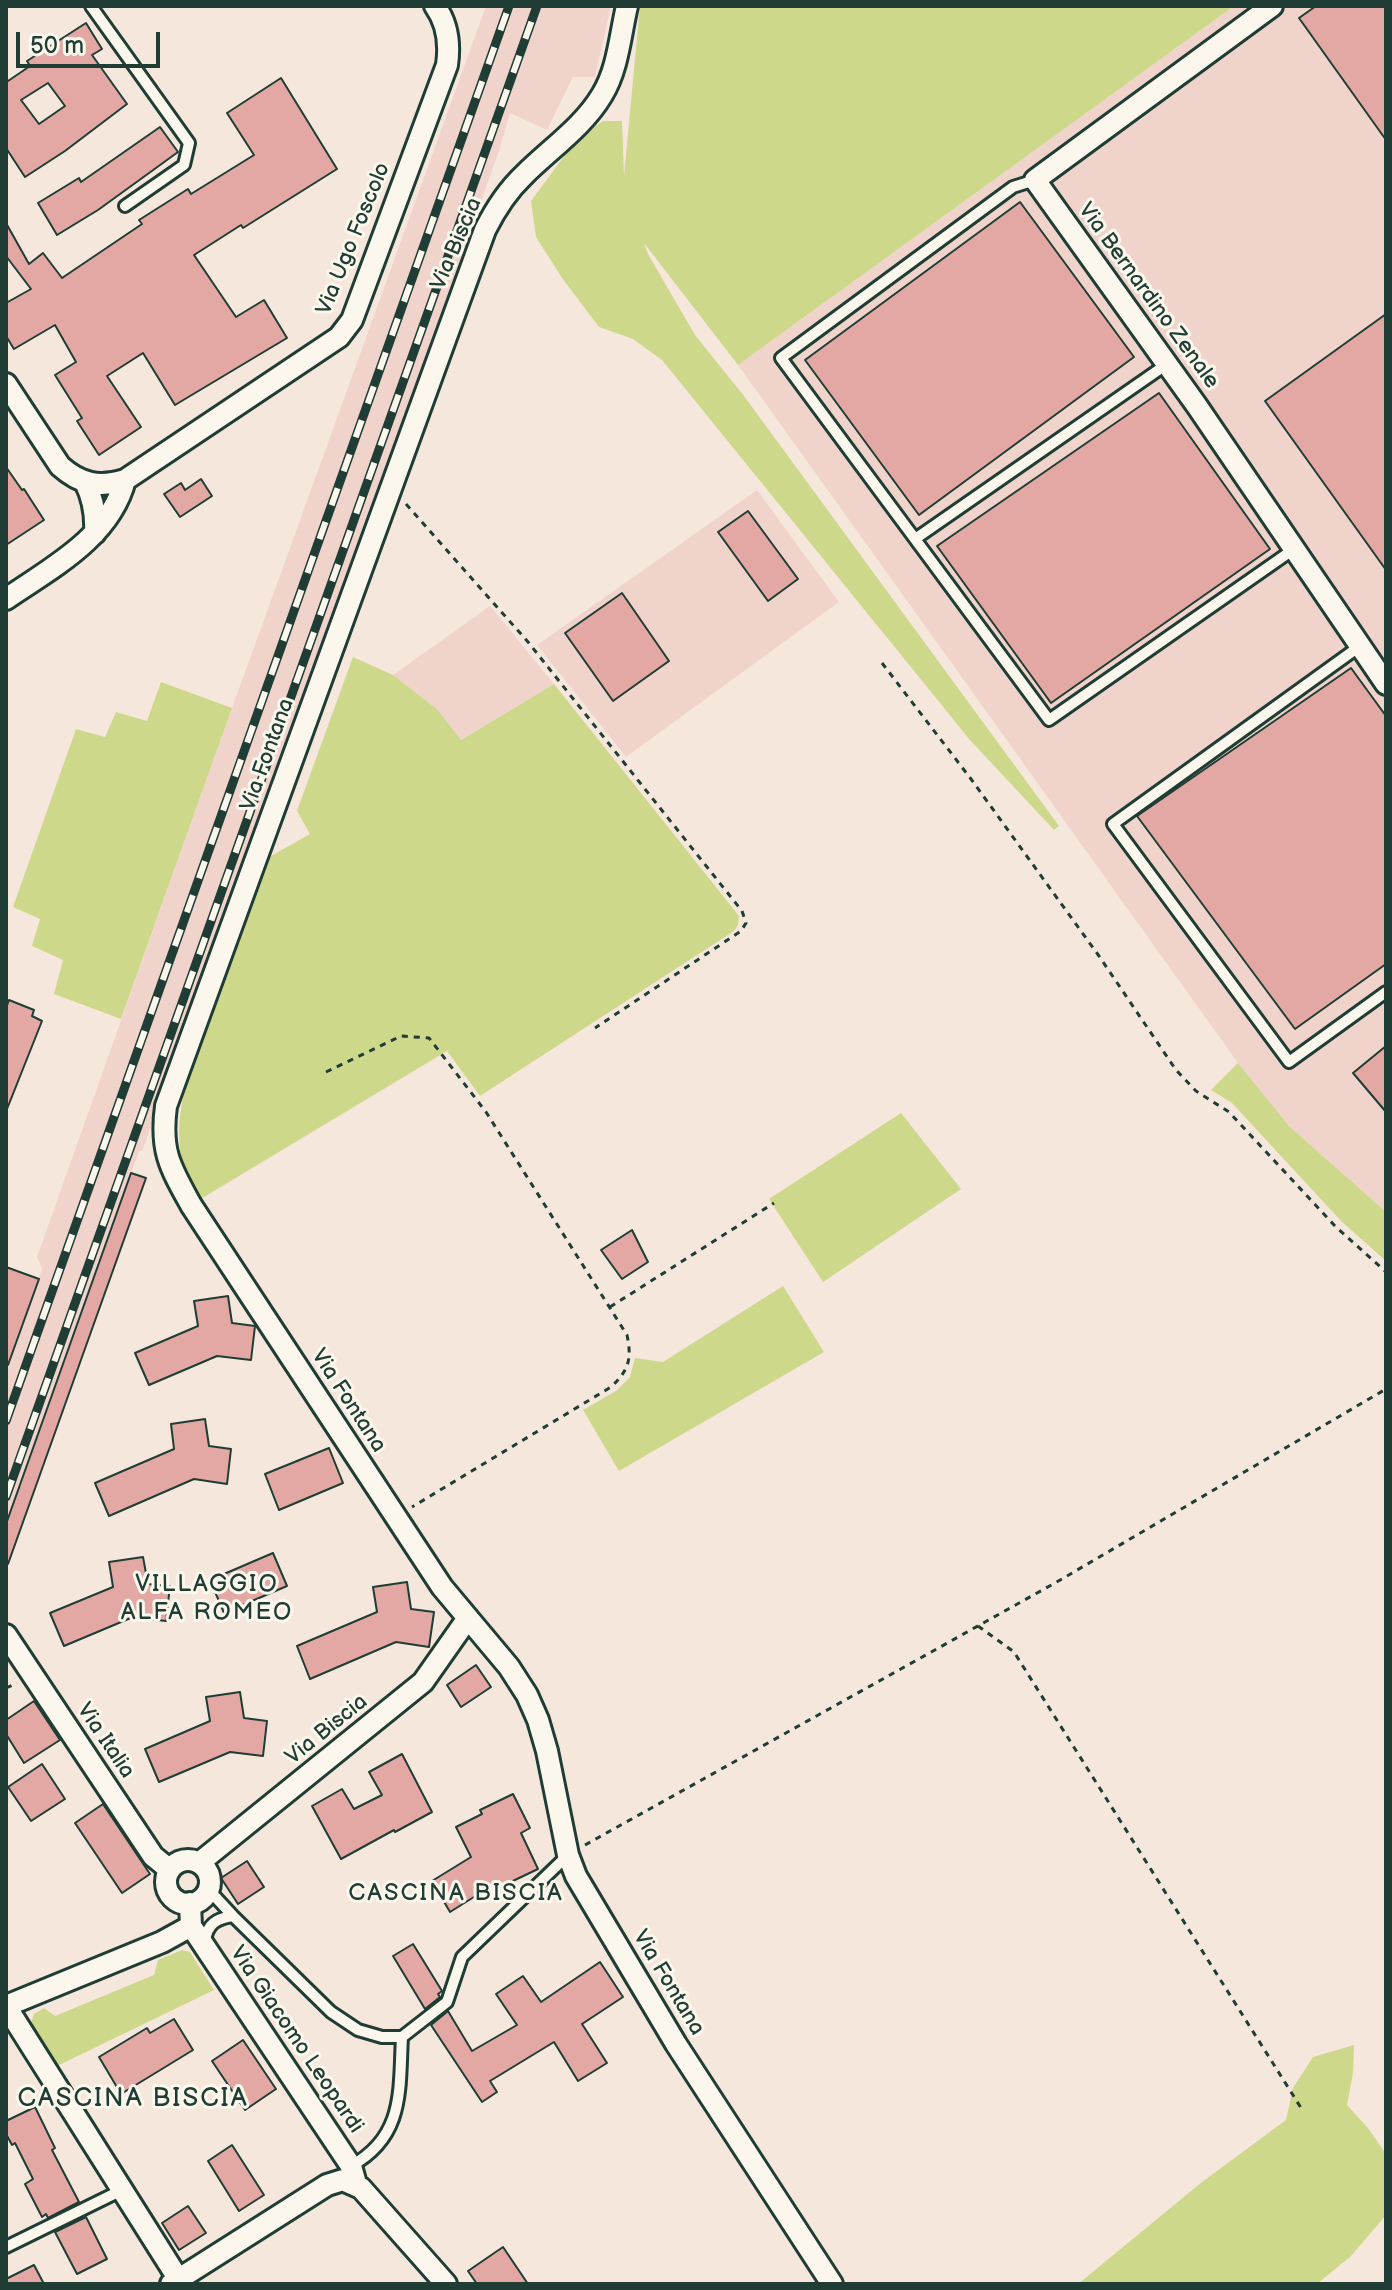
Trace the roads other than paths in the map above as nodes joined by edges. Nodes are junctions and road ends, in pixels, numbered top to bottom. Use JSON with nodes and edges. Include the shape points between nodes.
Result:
{"nodes":[{"id":1,"x":91,"y":6,"type":"edge"},
{"id":2,"x":435,"y":6,"type":"edge"},
{"id":3,"x":627,"y":6,"type":"edge"},
{"id":4,"x":1272,"y":6,"type":"edge"},
{"id":5,"x":1035,"y":180,"type":"junction"},
{"id":6,"x":125,"y":206,"type":"dead end"},
{"id":7,"x":1167,"y":364,"type":"junction"},
{"id":8,"x":7,"y":387,"type":"edge"},
{"id":9,"x":125,"y":480,"type":"junction"},
{"id":10,"x":85,"y":482,"type":"junction"},
{"id":11,"x":390,"y":486,"type":"joint"},
{"id":12,"x":95,"y":533,"type":"junction"},
{"id":13,"x":915,"y":539,"type":"junction"},
{"id":14,"x":1294,"y":549,"type":"junction"},
{"id":15,"x":6,"y":599,"type":"edge"},
{"id":16,"x":1360,"y":646,"type":"junction"},
{"id":17,"x":1386,"y":684,"type":"edge"},
{"id":18,"x":1386,"y":992,"type":"edge"},
{"id":19,"x":468,"y":1618,"type":"junction"},
{"id":20,"x":6,"y":1635,"type":"edge"},
{"id":21,"x":568,"y":1855,"type":"junction"},
{"id":22,"x":199,"y":1863,"type":"junction"},
{"id":23,"x":170,"y":1870,"type":"junction"},
{"id":24,"x":208,"y":1889,"type":"junction"},
{"id":25,"x":190,"y":1903,"type":"junction"},
{"id":26,"x":233,"y":1916,"type":"junction"},
{"id":27,"x":191,"y":1926,"type":"junction"},
{"id":28,"x":205,"y":1947,"type":"junction"},
{"id":29,"x":6,"y":2006,"type":"edge"},
{"id":30,"x":402,"y":2037,"type":"junction"},
{"id":31,"x":350,"y":2177,"type":"junction"},
{"id":32,"x":122,"y":2190,"type":"junction"},
{"id":33,"x":6,"y":2247,"type":"edge"},
{"id":34,"x":175,"y":2282,"type":"edge"},
{"id":35,"x":446,"y":2284,"type":"edge"},
{"id":36,"x":832,"y":2284,"type":"edge"}],
"edges":[{"from":1,"to":6,"type":"lane","via":[[189,143],[184,165]]},
{"from":2,"to":9,"type":"street","name":"Via Ugo Foscolo","via":[[447,32],[447,65],[347,329]]},
{"from":3,"to":11,"type":"street","name":"Via Biscia","via":[[613,73],[603,94],[507,193],[485,230]]},
{"from":4,"to":5,"type":"street"},
{"from":5,"to":7,"type":"street","name":"Via Bernardino Zenale"},
{"from":5,"to":13,"type":"lane","via":[[1013,187],[781,358]]},
{"from":7,"to":13,"type":"lane"},
{"from":7,"to":14,"type":"street","name":"Via Bernardino Zenale"},
{"from":8,"to":10,"type":"street","via":[[60,466]]},
{"from":9,"to":10,"type":"street","via":[[110,485]]},
{"from":9,"to":12,"type":"street"},
{"from":10,"to":12,"type":"street"},
{"from":11,"to":19,"type":"street","name":"Via Fontana","via":[[166,1106],[163,1131],[173,1174],[191,1205],[442,1587]]},
{"from":12,"to":15,"type":"street"},
{"from":13,"to":14,"type":"lane","via":[[1049,720]]},
{"from":14,"to":16,"type":"street","name":"Via Bernardino Zenale"},
{"from":16,"to":17,"type":"street","name":"Via Bernardino Zenale"},
{"from":16,"to":18,"type":"lane","via":[[1113,824],[1289,1062]]},
{"from":19,"to":21,"type":"street","name":"Via Fontana","via":[[509,1667],[538,1720]]},
{"from":19,"to":22,"type":"street","name":"Via Biscia","via":[[423,1682]]},
{"from":20,"to":23,"type":"street","name":"Via Italia","via":[[153,1856]]},
{"from":21,"to":30,"type":"lane","via":[[462,1957],[447,2002]]},
{"from":21,"to":36,"type":"street","name":"Via Fontana","via":[[676,2044]]},
{"from":22,"to":23,"type":"street","via":[[186,1860]]},
{"from":22,"to":24,"type":"street","via":[[209,1874]]},
{"from":23,"to":25,"type":"street","via":[[166,1883],[171,1896]]},
{"from":24,"to":25,"type":"street"},
{"from":24,"to":26,"type":"lane"},
{"from":25,"to":27,"type":"street"},
{"from":26,"to":28,"type":"lane","via":[[215,1921],[206,1932]]},
{"from":26,"to":30,"type":"lane","via":[[331,2012],[358,2030]]},
{"from":27,"to":28,"type":"street","name":"Via Giacomo Leopardi"},
{"from":27,"to":29,"type":"street"},
{"from":28,"to":31,"type":"street","name":"Via Giacomo Leopardi"},
{"from":29,"to":32,"type":"street"},
{"from":30,"to":31,"type":"lane","via":[[397,2108],[388,2134]]},
{"from":31,"to":34,"type":"street","via":[[327,2185]]},
{"from":31,"to":35,"type":"street","name":"Via Giacomo Leopardi"},
{"from":32,"to":33,"type":"lane"},
{"from":32,"to":34,"type":"street"}]}
